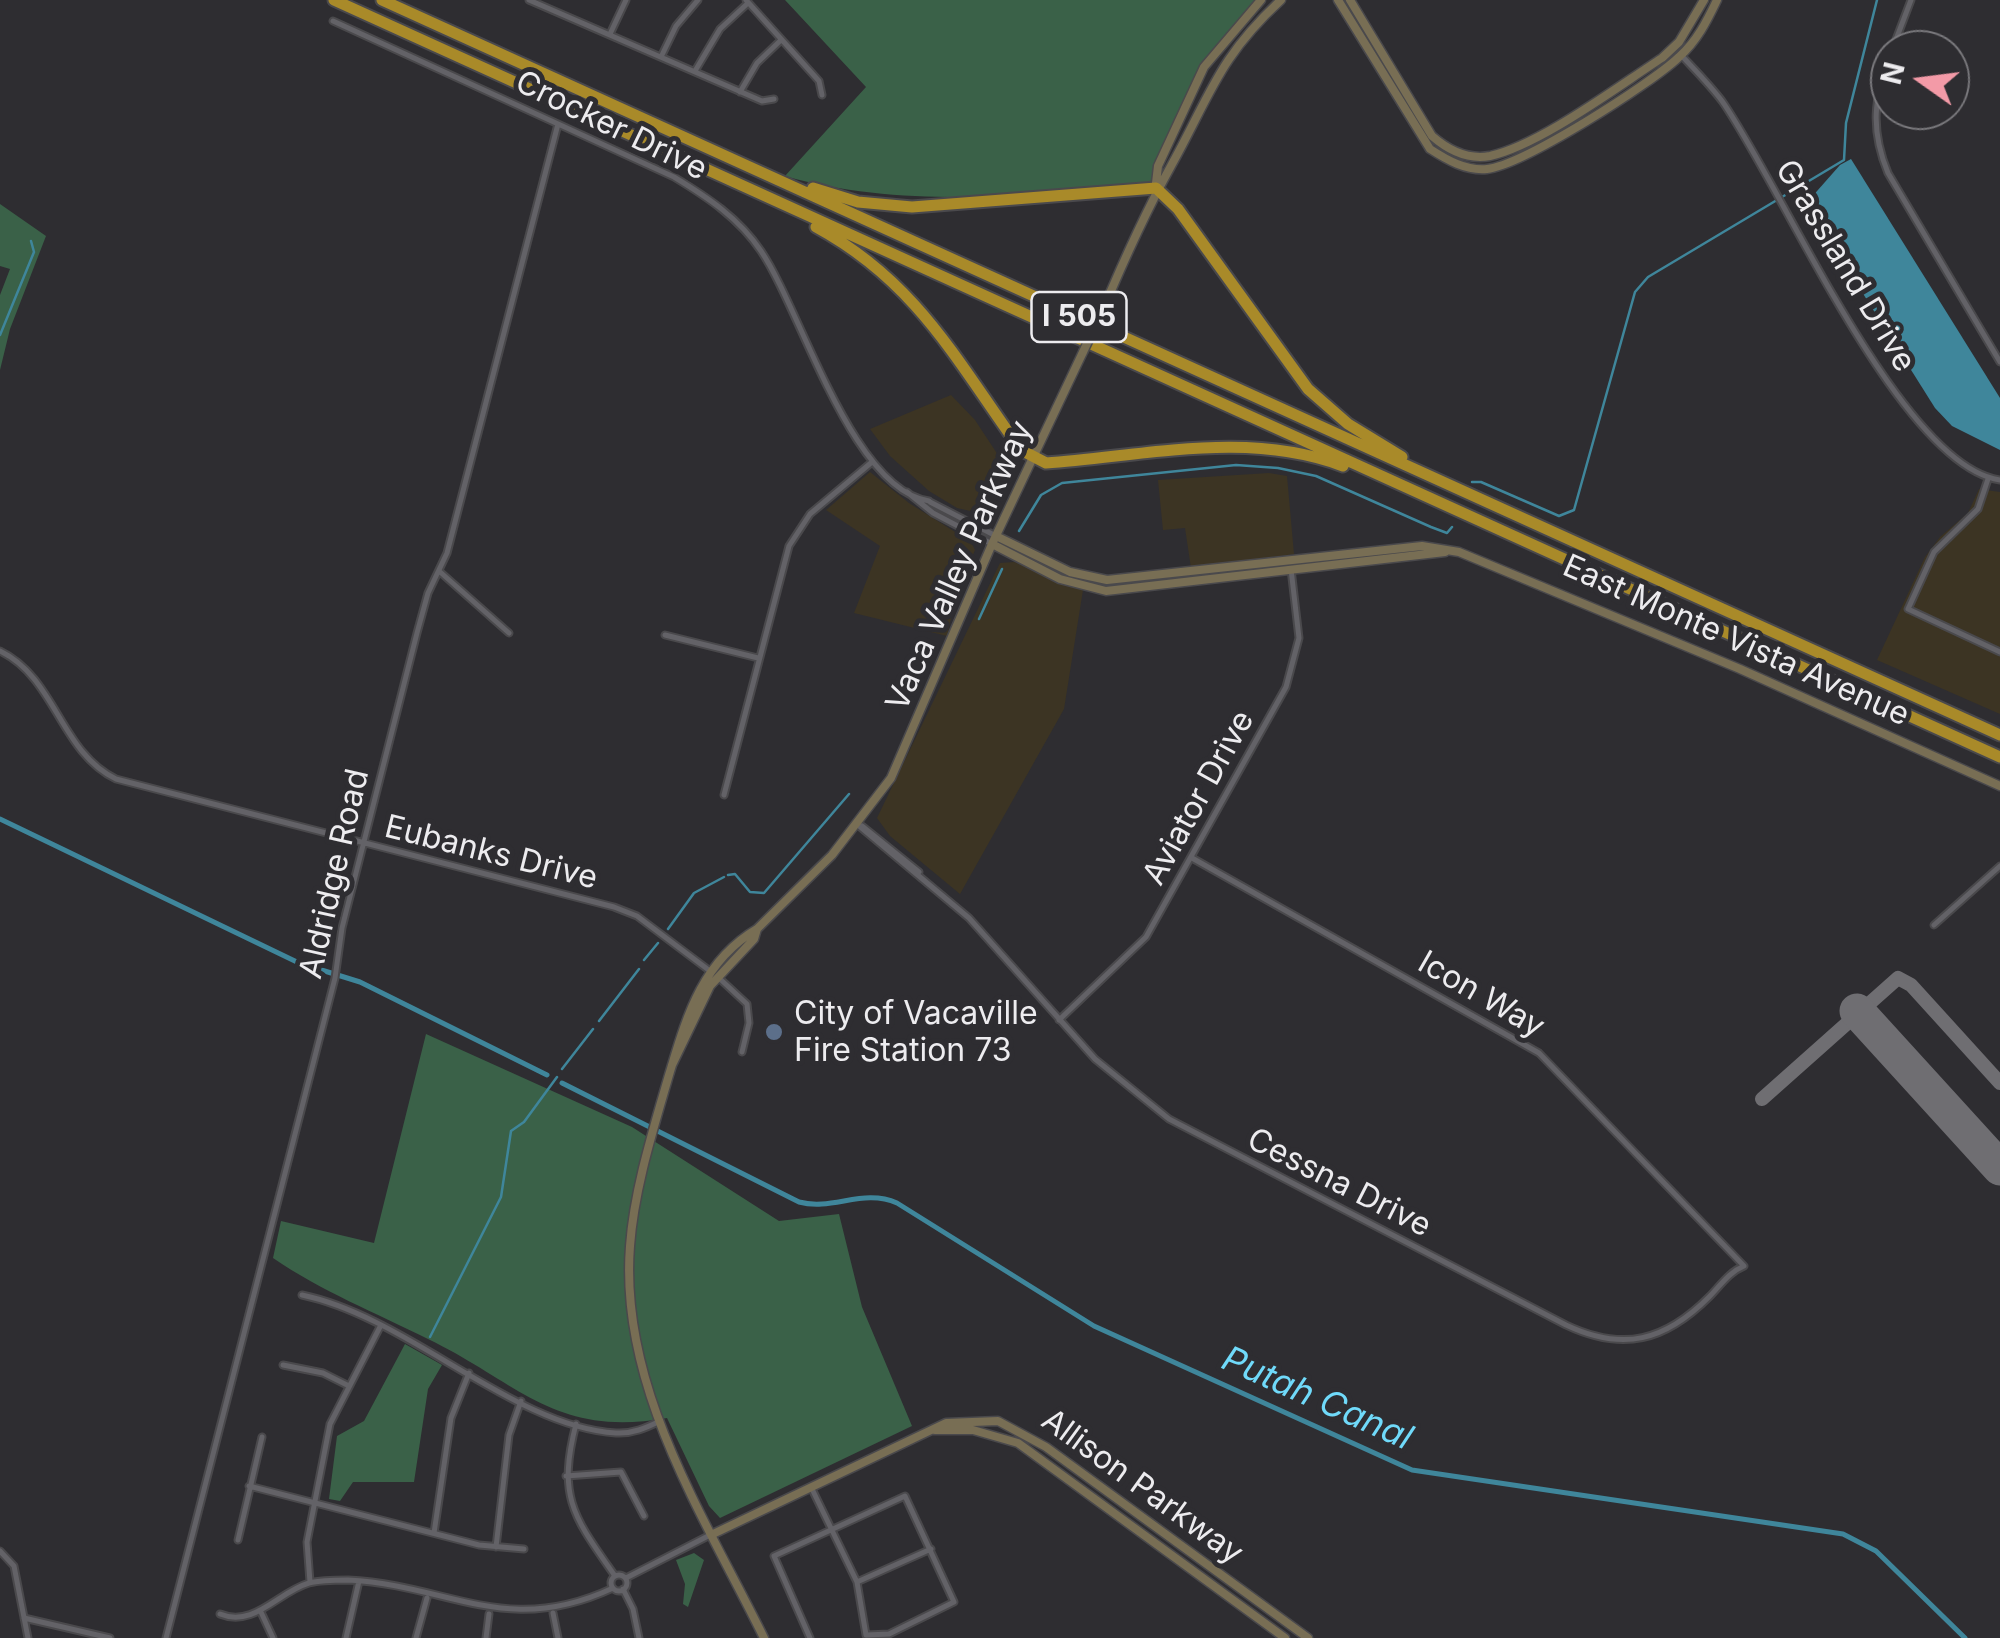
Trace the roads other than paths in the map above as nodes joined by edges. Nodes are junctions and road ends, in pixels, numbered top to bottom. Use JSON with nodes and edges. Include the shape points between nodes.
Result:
{"nodes":[{"id":1,"x":334,"y":0,"type":"edge"},
{"id":2,"x":382,"y":0,"type":"edge"},
{"id":3,"x":529,"y":0,"type":"edge"},
{"id":4,"x":626,"y":0,"type":"edge"},
{"id":5,"x":698,"y":0,"type":"edge"},
{"id":6,"x":1262,"y":0,"type":"edge"},
{"id":7,"x":1281,"y":0,"type":"edge"},
{"id":8,"x":1338,"y":0,"type":"edge"},
{"id":9,"x":1350,"y":0,"type":"edge"},
{"id":10,"x":1704,"y":0,"type":"edge"},
{"id":11,"x":1717,"y":0,"type":"edge"},
{"id":12,"x":1910,"y":0,"type":"edge"},
{"id":13,"x":747,"y":2,"type":"edge"},
{"id":14,"x":333,"y":21,"type":"dead end"},
{"id":15,"x":1899,"y":30,"type":"edge"},
{"id":16,"x":610,"y":34,"type":"junction"},
{"id":17,"x":781,"y":39,"type":"junction"},
{"id":18,"x":1674,"y":47,"type":"junction"},
{"id":19,"x":1682,"y":56,"type":"junction"},
{"id":20,"x":661,"y":57,"type":"junction"},
{"id":21,"x":695,"y":72,"type":"junction"},
{"id":22,"x":740,"y":92,"type":"junction"},
{"id":23,"x":822,"y":95,"type":"dead end"},
{"id":24,"x":774,"y":99,"type":"dead end"},
{"id":25,"x":558,"y":124,"type":"junction"},
{"id":26,"x":1875,"y":130,"type":"edge"},
{"id":27,"x":719,"y":153,"type":"junction"},
{"id":28,"x":1156,"y":188,"type":"junction"},
{"id":29,"x":779,"y":203,"type":"junction"},
{"id":30,"x":2000,"y":362,"type":"edge"},
{"id":31,"x":1034,"y":460,"type":"junction"},
{"id":32,"x":874,"y":462,"type":"junction"},
{"id":33,"x":1988,"y":478,"type":"junction"},
{"id":34,"x":1440,"y":480,"type":"junction"},
{"id":35,"x":2000,"y":480,"type":"edge"},
{"id":36,"x":905,"y":490,"type":"junction"},
{"id":37,"x":1443,"y":504,"type":"junction"},
{"id":38,"x":994,"y":540,"type":"junction"},
{"id":39,"x":1448,"y":551,"type":"junction"},
{"id":40,"x":1290,"y":561,"type":"junction"},
{"id":41,"x":439,"y":571,"type":"junction"},
{"id":42,"x":1291,"y":572,"type":"junction"},
{"id":43,"x":1146,"y":578,"type":"junction"},
{"id":44,"x":1081,"y":587,"type":"junction"},
{"id":45,"x":509,"y":633,"type":"dead end"},
{"id":46,"x":665,"y":635,"type":"dead end"},
{"id":47,"x":0,"y":651,"type":"edge"},
{"id":48,"x":2000,"y":652,"type":"edge"},
{"id":49,"x":758,"y":658,"type":"junction"},
{"id":50,"x":2000,"y":735,"type":"edge"},
{"id":51,"x":2000,"y":757,"type":"edge"},
{"id":52,"x":2000,"y":786,"type":"edge"},
{"id":53,"x":724,"y":795,"type":"dead end"},
{"id":54,"x":858,"y":825,"type":"junction"},
{"id":55,"x":363,"y":844,"type":"junction"},
{"id":56,"x":1192,"y":858,"type":"junction"},
{"id":57,"x":2000,"y":866,"type":"edge"},
{"id":58,"x":1934,"y":925,"type":"dead end"},
{"id":59,"x":715,"y":975,"type":"junction"},
{"id":60,"x":1059,"y":1020,"type":"junction"},
{"id":61,"x":742,"y":1052,"type":"dead end"},
{"id":62,"x":1705,"y":1224,"type":"joint"},
{"id":63,"x":302,"y":1295,"type":"dead end"},
{"id":64,"x":380,"y":1325,"type":"junction"},
{"id":65,"x":283,"y":1365,"type":"dead end"},
{"id":66,"x":469,"y":1373,"type":"junction"},
{"id":67,"x":347,"y":1385,"type":"junction"},
{"id":68,"x":522,"y":1401,"type":"junction"},
{"id":69,"x":660,"y":1421,"type":"junction"},
{"id":70,"x":576,"y":1424,"type":"junction"},
{"id":71,"x":934,"y":1430,"type":"junction"},
{"id":72,"x":262,"y":1437,"type":"dead end"},
{"id":73,"x":566,"y":1476,"type":"junction"},
{"id":74,"x":249,"y":1486,"type":"junction"},
{"id":75,"x":812,"y":1490,"type":"junction"},
{"id":76,"x":315,"y":1503,"type":"junction"},
{"id":77,"x":644,"y":1516,"type":"dead end"},
{"id":78,"x":831,"y":1529,"type":"junction"},
{"id":79,"x":434,"y":1533,"type":"junction"},
{"id":80,"x":713,"y":1534,"type":"junction"},
{"id":81,"x":238,"y":1540,"type":"dead end"},
{"id":82,"x":496,"y":1547,"type":"junction"},
{"id":83,"x":524,"y":1549,"type":"dead end"},
{"id":84,"x":931,"y":1549,"type":"junction"},
{"id":85,"x":0,"y":1550,"type":"edge"},
{"id":86,"x":615,"y":1576,"type":"junction"},
{"id":87,"x":626,"y":1578,"type":"junction"},
{"id":88,"x":359,"y":1582,"type":"junction"},
{"id":89,"x":857,"y":1582,"type":"junction"},
{"id":90,"x":310,"y":1583,"type":"junction"},
{"id":91,"x":613,"y":1588,"type":"junction"},
{"id":92,"x":624,"y":1590,"type":"junction"},
{"id":93,"x":427,"y":1598,"type":"junction"},
{"id":94,"x":260,"y":1610,"type":"junction"},
{"id":95,"x":553,"y":1613,"type":"junction"},
{"id":96,"x":220,"y":1614,"type":"dead end"},
{"id":97,"x":489,"y":1614,"type":"junction"},
{"id":98,"x":24,"y":1618,"type":"junction"},
{"id":99,"x":866,"y":1636,"type":"edge"},
{"id":100,"x":28,"y":1638,"type":"edge"},
{"id":101,"x":110,"y":1638,"type":"edge"},
{"id":102,"x":166,"y":1638,"type":"edge"},
{"id":103,"x":274,"y":1638,"type":"edge"},
{"id":104,"x":346,"y":1638,"type":"edge"},
{"id":105,"x":416,"y":1638,"type":"edge"},
{"id":106,"x":486,"y":1638,"type":"edge"},
{"id":107,"x":558,"y":1638,"type":"edge"},
{"id":108,"x":639,"y":1638,"type":"edge"},
{"id":109,"x":764,"y":1638,"type":"edge"},
{"id":110,"x":810,"y":1638,"type":"edge"},
{"id":111,"x":1285,"y":1638,"type":"edge"},
{"id":112,"x":1308,"y":1638,"type":"edge"}],
"edges":[{"from":1,"to":29,"type":"highway","number":"I 505"},
{"from":2,"to":27,"type":"highway","number":"I 505"},
{"from":3,"to":16,"type":"street"},
{"from":4,"to":16,"type":"street"},
{"from":5,"to":20,"type":"street"},
{"from":6,"to":28,"type":"street","name":"Vaca Valley Parkway","via":[[1204,68],[1158,166]]},
{"from":7,"to":28,"type":"street","name":"Vaca Valley Parkway","via":[[1217,73]]},
{"from":8,"to":19,"type":"street","via":[[1430,150],[1473,168],[1504,164],[1560,135]]},
{"from":9,"to":18,"type":"street","via":[[1432,136],[1452,151],[1475,156],[1519,145]]},
{"from":10,"to":18,"type":"street"},
{"from":11,"to":19,"type":"street"},
{"from":12,"to":15,"type":"street"},
{"from":13,"to":17,"type":"street"},
{"from":13,"to":21,"type":"street","via":[[720,29]]},
{"from":14,"to":25,"type":"street","name":"Crocker Drive"},
{"from":16,"to":20,"type":"street"},
{"from":17,"to":22,"type":"street"},
{"from":17,"to":23,"type":"street","via":[[819,80]]},
{"from":18,"to":19,"type":"street","name":"Grassland Drive"},
{"from":19,"to":33,"type":"street","name":"Grassland Drive","via":[[1721,100],[1901,405],[1962,467]]},
{"from":20,"to":21,"type":"street"},
{"from":21,"to":22,"type":"street"},
{"from":22,"to":24,"type":"street","via":[[762,102]]},
{"from":25,"to":32,"type":"street","name":"Crocker Drive","via":[[674,177],[743,229],[769,264],[838,411]]},
{"from":25,"to":41,"type":"street","name":"Aldridge Road"},
{"from":26,"to":30,"type":"street","via":[[1888,173]]},
{"from":27,"to":28,"type":"highway","via":[[884,206]]},
{"from":27,"to":34,"type":"highway","number":"I 505"},
{"from":28,"to":31,"type":"street","name":"Vaca Valley Parkway","bridge":true},
{"from":28,"to":34,"type":"highway","via":[[1308,389],[1348,424]]},
{"from":29,"to":31,"type":"highway","via":[[862,253],[903,288]]},
{"from":29,"to":37,"type":"highway","number":"I 505"},
{"from":31,"to":37,"type":"highway","via":[[1269,447],[1327,460]]},
{"from":31,"to":38,"type":"street","name":"Vaca Valley Parkway"},
{"from":32,"to":36,"type":"street","name":"Crocker Drive"},
{"from":32,"to":49,"type":"street","via":[[797,531]]},
{"from":33,"to":35,"type":"street","name":"Grassland Drive"},
{"from":33,"to":48,"type":"street","via":[[1978,509],[1934,552],[1908,609]]},
{"from":34,"to":50,"type":"highway","number":"I 505"},
{"from":36,"to":38,"type":"street","name":"Crocker Drive"},
{"from":36,"to":38,"type":"street","name":"Crocker Drive","via":[[933,513]]},
{"from":37,"to":51,"type":"highway","number":"I 505"},
{"from":38,"to":43,"type":"street","name":"East Monte Vista Avenue","via":[[1089,578]]},
{"from":38,"to":44,"type":"street","name":"East Monte Vista Avenue"},
{"from":38,"to":54,"type":"street","name":"Vaca Valley Parkway","via":[[891,778]]},
{"from":39,"to":40,"type":"street","name":"East Monte Vista Avenue","via":[[1422,546]]},
{"from":39,"to":42,"type":"street","name":"East Monte Vista Avenue"},
{"from":39,"to":52,"type":"street","name":"East Monte Vista Avenue","via":[[1495,564]]},
{"from":40,"to":42,"type":"street","name":"Aviator Drive"},
{"from":40,"to":43,"type":"street","name":"East Monte Vista Avenue"},
{"from":41,"to":45,"type":"street"},
{"from":41,"to":55,"type":"street","name":"Aldridge Road","via":[[423,609]]},
{"from":42,"to":44,"type":"street","name":"East Monte Vista Avenue","via":[[1123,590]]},
{"from":42,"to":56,"type":"street","name":"Aviator Drive","via":[[1299,638],[1292,673]]},
{"from":43,"to":44,"type":"street"},
{"from":46,"to":49,"type":"street"},
{"from":47,"to":55,"type":"street","name":"Eubanks Drive","via":[[32,674],[81,752],[109,776]]},
{"from":49,"to":53,"type":"street"},
{"from":54,"to":59,"type":"street","name":"Vaca Valley Parkway"},
{"from":54,"to":60,"type":"street","name":"Cessna Drive","via":[[915,866],[980,928]]},
{"from":55,"to":59,"type":"street","name":"Eubanks Drive","via":[[614,907],[637,916]]},
{"from":55,"to":102,"type":"street","name":"Aldridge Road","via":[[336,974]]},
{"from":56,"to":60,"type":"street","name":"Aviator Drive","via":[[1146,937]]},
{"from":56,"to":62,"type":"street","name":"Icon Way","via":[[1540,1054]]},
{"from":57,"to":58,"type":"street"},
{"from":59,"to":61,"type":"street","name":"Eubanks Drive","via":[[747,1004]]},
{"from":59,"to":69,"type":"street","name":"Vaca Valley Parkway","via":[[672,1066],[633,1220],[629,1279],[636,1348]]},
{"from":60,"to":62,"type":"street","name":"Cessna Drive","via":[[1095,1059],[1196,1136],[1593,1337],[1622,1342],[1660,1335],[1744,1266]]},
{"from":63,"to":64,"type":"street"},
{"from":64,"to":66,"type":"street"},
{"from":64,"to":67,"type":"street"},
{"from":65,"to":67,"type":"street"},
{"from":66,"to":68,"type":"street"},
{"from":66,"to":79,"type":"street","via":[[451,1418]]},
{"from":67,"to":76,"type":"street","via":[[330,1424]]},
{"from":68,"to":70,"type":"street"},
{"from":68,"to":82,"type":"street","via":[[509,1435]]},
{"from":69,"to":70,"type":"street","via":[[619,1433]]},
{"from":69,"to":80,"type":"street","name":"Vaca Valley Parkway"},
{"from":70,"to":73,"type":"street"},
{"from":71,"to":75,"type":"street","name":"Allison Parkway"},
{"from":71,"to":111,"type":"street","name":"Allison Parkway","via":[[973,1430],[1018,1444]]},
{"from":71,"to":112,"type":"street","name":"Allison Parkway","via":[[978,1418],[1029,1435]]},
{"from":72,"to":74,"type":"street"},
{"from":73,"to":77,"type":"street","via":[[621,1472]]},
{"from":73,"to":86,"type":"street","via":[[574,1516]]},
{"from":74,"to":76,"type":"street"},
{"from":74,"to":81,"type":"street"},
{"from":75,"to":78,"type":"street"},
{"from":75,"to":80,"type":"street","name":"Allison Parkway"},
{"from":76,"to":79,"type":"street"},
{"from":76,"to":90,"type":"street","via":[[307,1542]]},
{"from":78,"to":84,"type":"street","via":[[905,1496]]},
{"from":78,"to":89,"type":"street"},
{"from":78,"to":110,"type":"street","via":[[774,1556]]},
{"from":79,"to":82,"type":"street"},
{"from":80,"to":87,"type":"street"},
{"from":80,"to":109,"type":"street","name":"Vaca Valley Parkway"},
{"from":82,"to":83,"type":"street"},
{"from":84,"to":89,"type":"street"},
{"from":84,"to":99,"type":"street","via":[[954,1602],[889,1634]]},
{"from":85,"to":98,"type":"street","via":[[14,1566]]},
{"from":86,"to":87,"type":"street"},
{"from":86,"to":91,"type":"street"},
{"from":87,"to":92,"type":"street"},
{"from":88,"to":90,"type":"street"},
{"from":88,"to":93,"type":"street"},
{"from":88,"to":104,"type":"street"},
{"from":89,"to":99,"type":"street"},
{"from":90,"to":94,"type":"street"},
{"from":91,"to":92,"type":"street"},
{"from":91,"to":95,"type":"street"},
{"from":92,"to":108,"type":"street"},
{"from":93,"to":97,"type":"street"},
{"from":93,"to":105,"type":"street"},
{"from":94,"to":96,"type":"street","via":[[241,1618]]},
{"from":94,"to":103,"type":"street"},
{"from":95,"to":97,"type":"street"},
{"from":95,"to":107,"type":"street"},
{"from":97,"to":106,"type":"street"},
{"from":98,"to":100,"type":"street"},
{"from":98,"to":101,"type":"street"}]}
